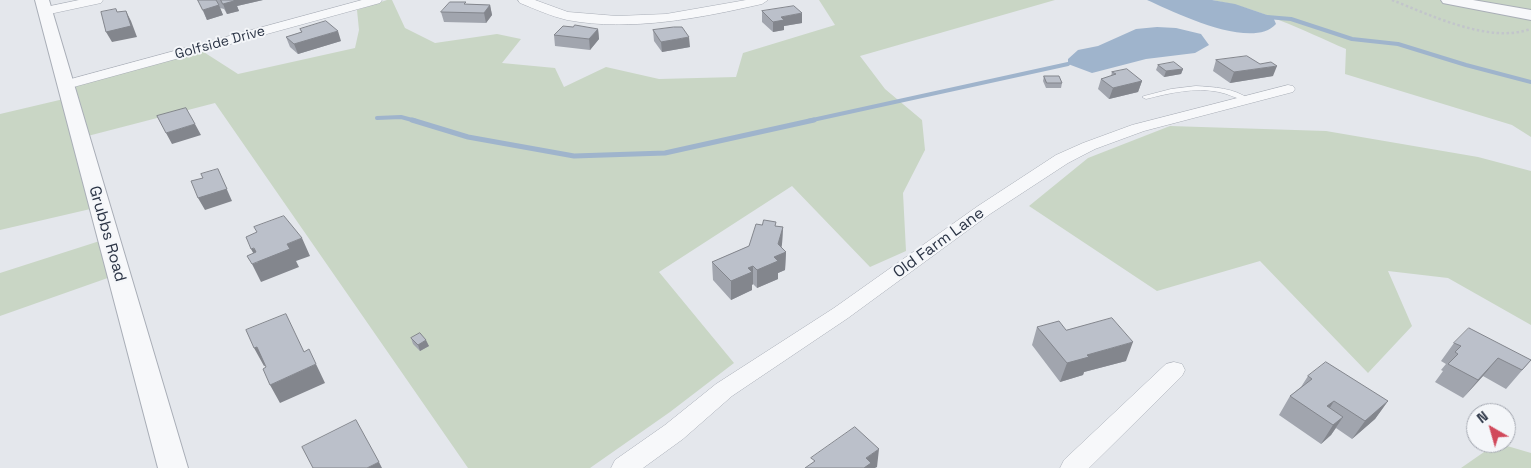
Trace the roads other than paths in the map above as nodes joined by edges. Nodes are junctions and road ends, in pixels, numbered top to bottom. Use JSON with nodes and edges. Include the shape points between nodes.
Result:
{"nodes":[{"id":1,"x":97,"y":0,"type":"edge"},
{"id":2,"x":376,"y":0,"type":"edge"},
{"id":3,"x":524,"y":0,"type":"edge"},
{"id":4,"x":762,"y":0,"type":"edge"},
{"id":5,"x":1448,"y":0,"type":"edge"},
{"id":6,"x":43,"y":6,"type":"edge"},
{"id":7,"x":1531,"y":15,"type":"edge"},
{"id":8,"x":65,"y":85,"type":"junction"},
{"id":9,"x":1288,"y":89,"type":"dead end"},
{"id":10,"x":1146,"y":97,"type":"dead end"},
{"id":11,"x":1245,"y":99,"type":"junction"},
{"id":12,"x":1174,"y":370,"type":"dead end"},
{"id":13,"x":173,"y":468,"type":"edge"},
{"id":14,"x":624,"y":468,"type":"edge"},
{"id":15,"x":1073,"y":468,"type":"edge"}],
"edges":[{"from":1,"to":6,"type":"street"},
{"from":2,"to":8,"type":"street","name":"Golfside Drive"},
{"from":3,"to":4,"type":"street","via":[[567,16],[633,20],[707,13]]},
{"from":5,"to":7,"type":"street"},
{"from":6,"to":8,"type":"street","name":"Grubbs Road"},
{"from":8,"to":13,"type":"street","name":"Grubbs Road"},
{"from":9,"to":11,"type":"street","name":"Old Farm Lane"},
{"from":10,"to":11,"type":"lane","via":[[1206,88],[1233,93]]},
{"from":11,"to":14,"type":"street","name":"Old Farm Lane","via":[[1138,128],[1062,158],[841,313],[724,390]]},
{"from":12,"to":15,"type":"street"}]}
